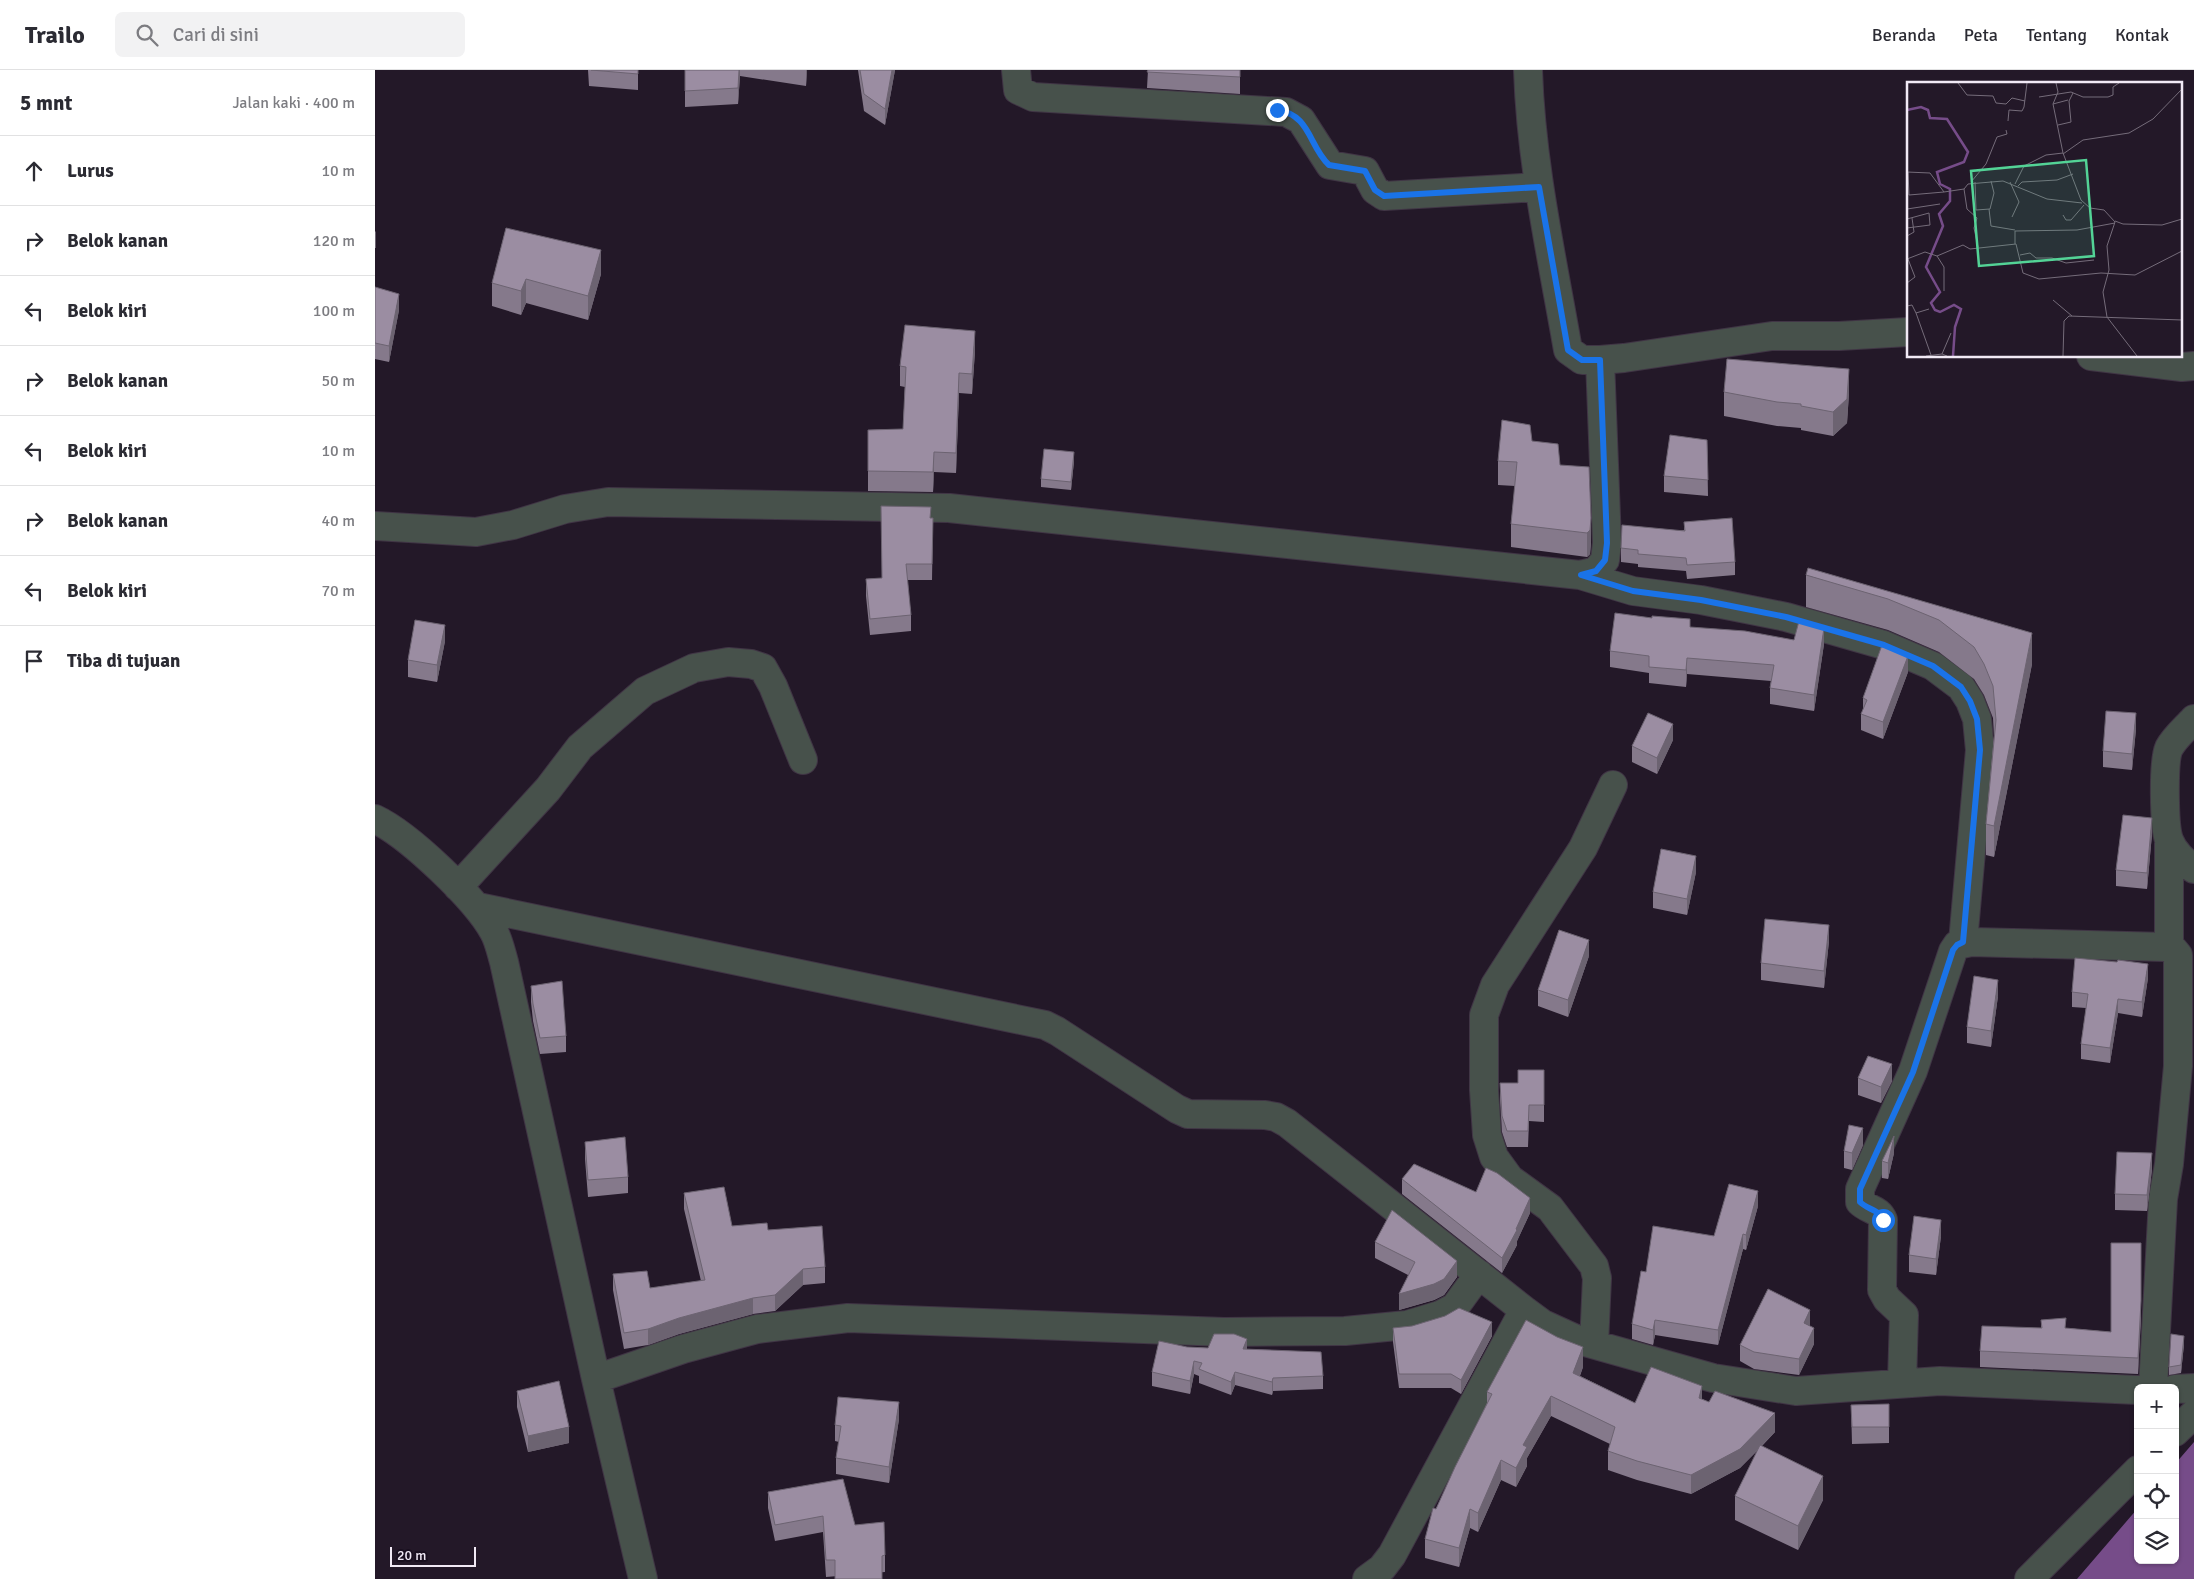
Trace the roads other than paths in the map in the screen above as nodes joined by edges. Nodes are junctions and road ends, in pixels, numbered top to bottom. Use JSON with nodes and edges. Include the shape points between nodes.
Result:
{"nodes":[{"id":1,"x":1016,"y":70,"type":"edge"},
{"id":2,"x":1528,"y":70,"type":"edge"},
{"id":3,"x":1539,"y":187,"type":"junction"},
{"id":4,"x":1907,"y":332,"type":"edge"},
{"id":5,"x":2108,"y":358,"type":"edge"},
{"id":6,"x":1600,"y":360,"type":"junction"},
{"id":7,"x":2194,"y":369,"type":"edge"},
{"id":8,"x":375,"y":526,"type":"edge"},
{"id":9,"x":1581,"y":575,"type":"junction"},
{"id":10,"x":2194,"y":719,"type":"edge"},
{"id":11,"x":803,"y":760,"type":"dead end"},
{"id":12,"x":1613,"y":785,"type":"dead end"},
{"id":13,"x":375,"y":819,"type":"edge"},
{"id":14,"x":2169,"y":840,"type":"junction"},
{"id":15,"x":2194,"y":869,"type":"edge"},
{"id":16,"x":458,"y":887,"type":"junction"},
{"id":17,"x":478,"y":907,"type":"junction"},
{"id":18,"x":1963,"y":942,"type":"junction"},
{"id":19,"x":2169,"y":948,"type":"junction"},
{"id":20,"x":1479,"y":1274,"type":"junction"},
{"id":21,"x":1524,"y":1310,"type":"junction"},
{"id":22,"x":1594,"y":1344,"type":"junction"},
{"id":23,"x":596,"y":1379,"type":"junction"},
{"id":24,"x":1901,"y":1383,"type":"junction"},
{"id":25,"x":2153,"y":1384,"type":"edge"},
{"id":26,"x":2194,"y":1388,"type":"edge"},
{"id":27,"x":2179,"y":1389,"type":"edge"},
{"id":28,"x":2134,"y":1390,"type":"edge"},
{"id":29,"x":2194,"y":1414,"type":"edge"},
{"id":30,"x":2178,"y":1429,"type":"edge"},
{"id":31,"x":2134,"y":1474,"type":"edge"},
{"id":32,"x":643,"y":1579,"type":"edge"},
{"id":33,"x":1367,"y":1579,"type":"edge"},
{"id":34,"x":2029,"y":1579,"type":"edge"}],
"edges":[{"from":1,"to":3,"type":"street","via":[[1018,90],[1033,97],[1287,112],[1301,120],[1329,165],[1365,171],[1375,190],[1384,196]]},
{"from":2,"to":3,"type":"street"},
{"from":3,"to":6,"type":"street","via":[[1568,350],[1582,360]]},
{"from":4,"to":6,"type":"street","via":[[1772,336]]},
{"from":5,"to":7,"type":"street"},
{"from":6,"to":9,"type":"street","via":[[1607,543],[1605,560],[1596,571]]},
{"from":8,"to":9,"type":"street","via":[[486,531],[565,509],[608,502],[949,508]]},
{"from":9,"to":18,"type":"street","via":[[1633,591],[1701,600],[1786,617],[1884,645],[1933,666],[1961,687],[1977,719],[1980,750]]},
{"from":10,"to":14,"type":"street","via":[[2175,740],[2166,760]]},
{"from":11,"to":16,"type":"street","via":[[763,668],[728,662],[694,668],[645,692],[580,747],[548,789]]},
{"from":12,"to":22,"type":"street","via":[[1583,848],[1495,985],[1484,1015],[1487,1135],[1494,1157],[1510,1179],[1550,1208],[1594,1266],[1597,1278]]},
{"from":13,"to":16,"type":"street","via":[[405,837]]},
{"from":14,"to":15,"type":"street","via":[[2175,852]]},
{"from":14,"to":19,"type":"street"},
{"from":16,"to":17,"type":"street"},
{"from":17,"to":20,"type":"street","via":[[1045,1025],[1188,1114],[1265,1115],[1287,1123]]},
{"from":17,"to":23,"type":"street","via":[[495,933],[504,962]]},
{"from":18,"to":19,"type":"street"},
{"from":18,"to":24,"type":"street","via":[[1953,950],[1913,1072],[1859,1196],[1860,1202],[1878,1212],[1883,1220],[1882,1290],[1905,1320]]},
{"from":19,"to":25,"type":"street","via":[[2178,955],[2179,961],[2178,1056],[2163,1199]]},
{"from":20,"to":21,"type":"street"},
{"from":20,"to":23,"type":"street","via":[[1455,1307],[1407,1325],[1345,1331],[1224,1332],[848,1318],[757,1329],[683,1349]]},
{"from":21,"to":22,"type":"street","via":[[1560,1333]]},
{"from":21,"to":33,"type":"street","via":[[1392,1555]]},
{"from":22,"to":24,"type":"street","via":[[1713,1378],[1796,1391]]},
{"from":23,"to":32,"type":"street"},
{"from":24,"to":28,"type":"street","via":[[1940,1381]]},
{"from":26,"to":27,"type":"street"},
{"from":29,"to":30,"type":"street"},
{"from":31,"to":34,"type":"street"}]}
